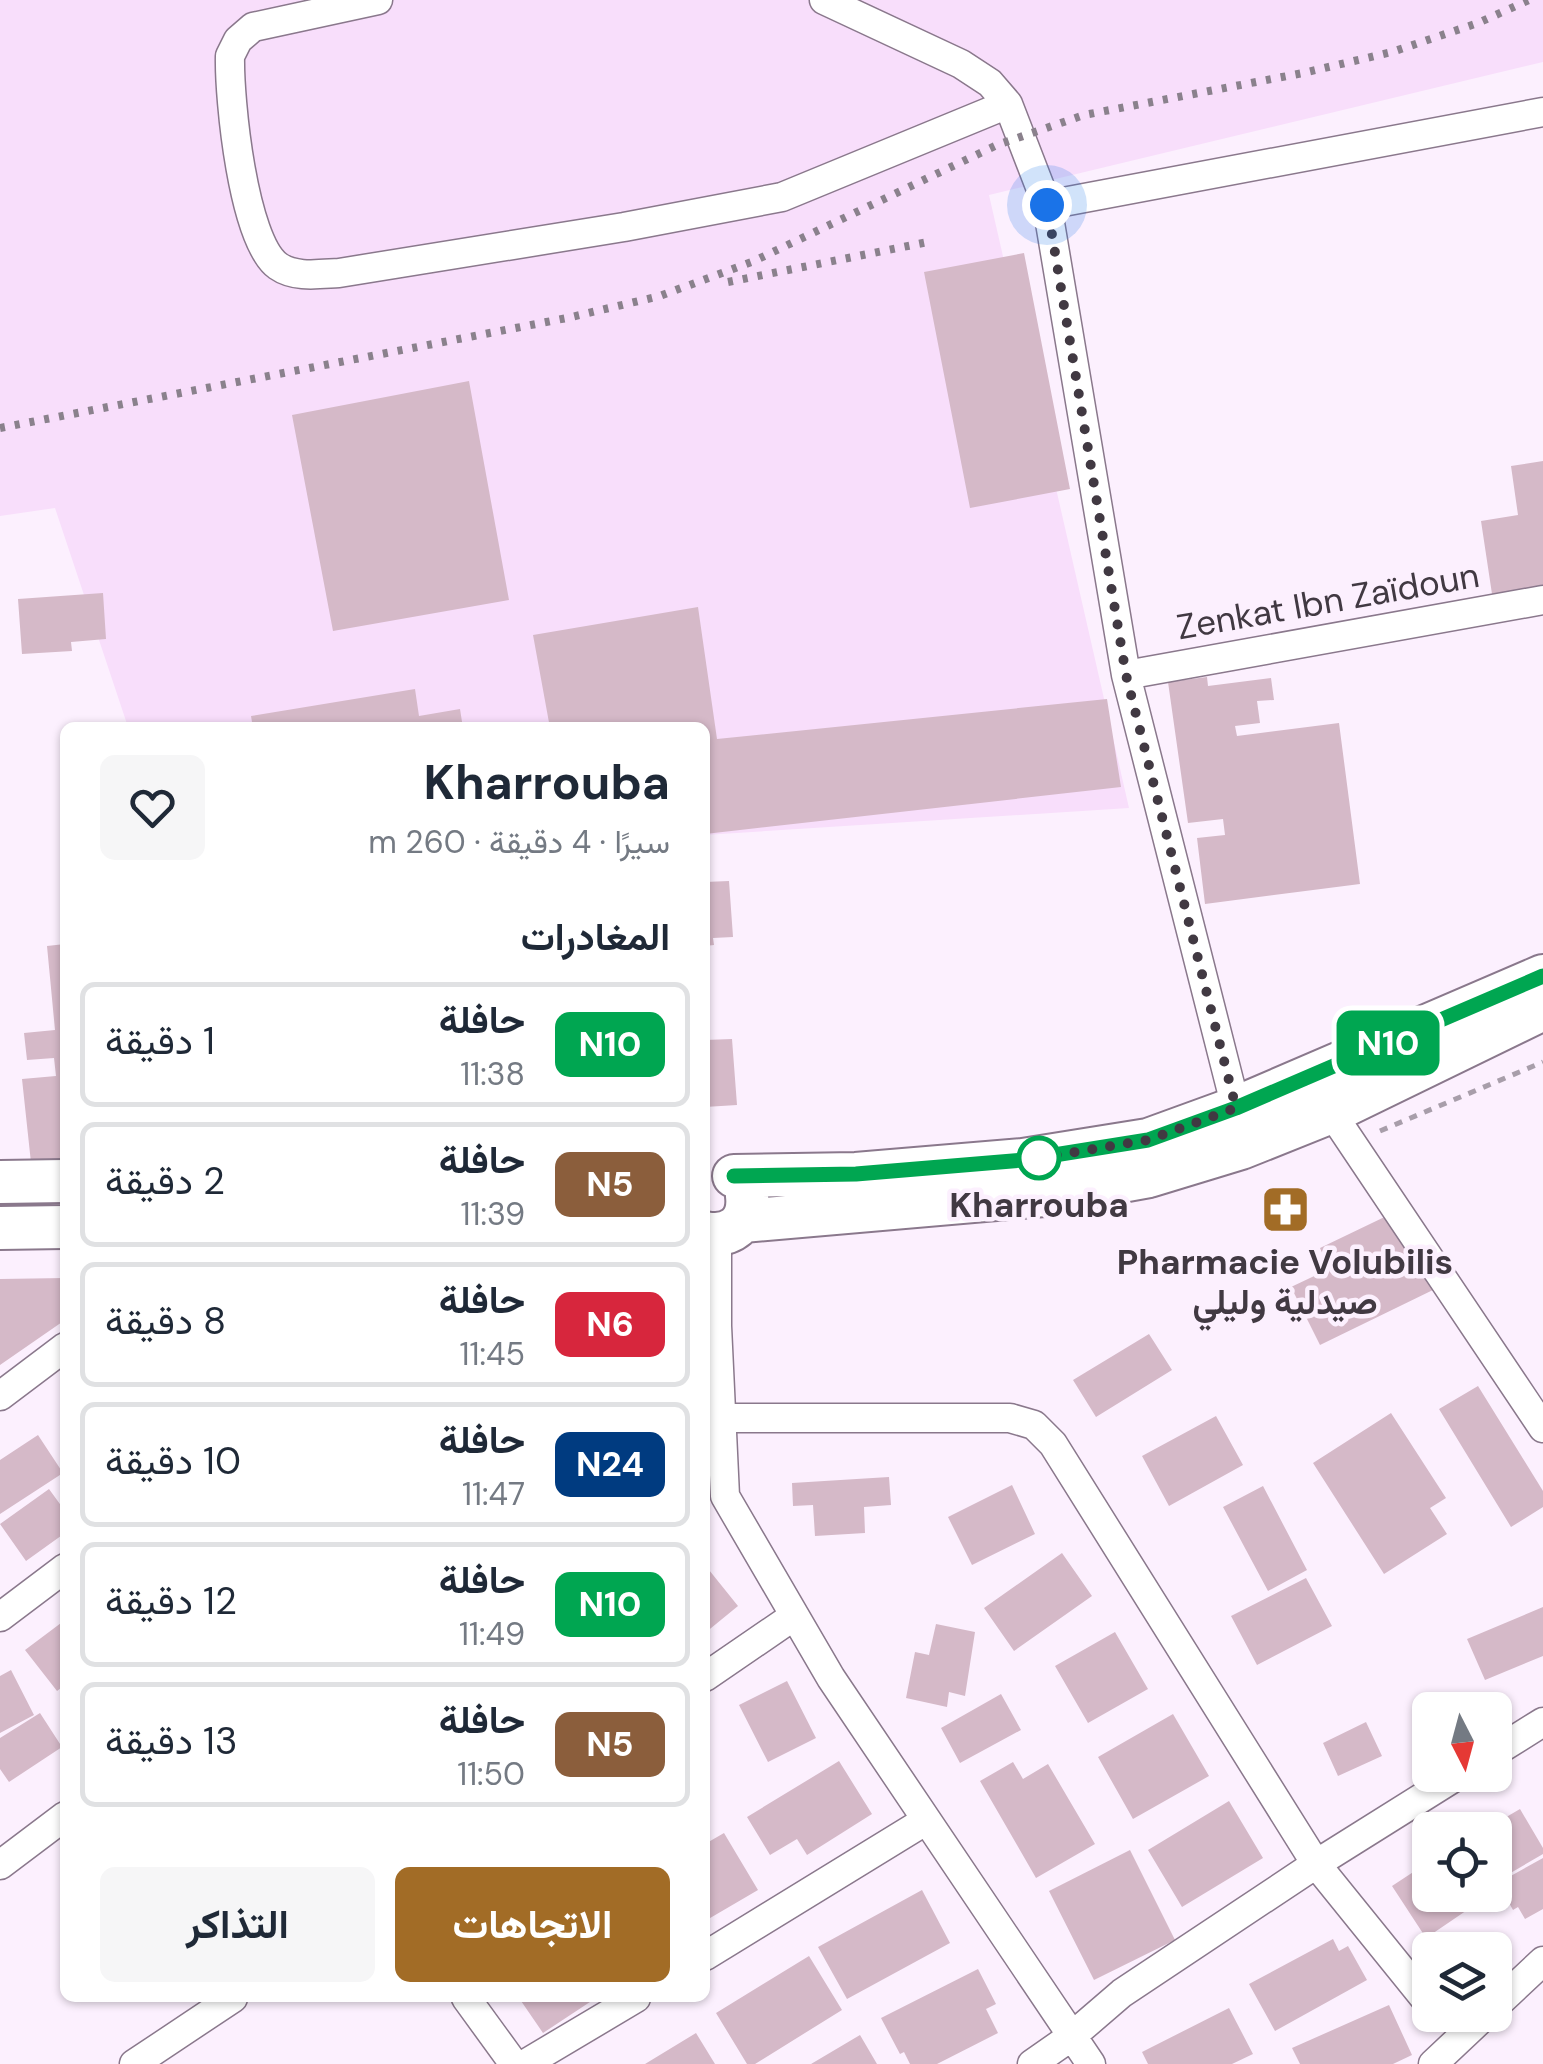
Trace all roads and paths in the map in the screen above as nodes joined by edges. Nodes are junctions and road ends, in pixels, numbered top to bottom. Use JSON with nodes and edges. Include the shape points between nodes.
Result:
{"nodes":[{"id":1,"x":378,"y":0,"type":"edge"},
{"id":2,"x":824,"y":0,"type":"edge"},
{"id":3,"x":1008,"y":104,"type":"junction"},
{"id":4,"x":1542,"y":120,"type":"edge"},
{"id":5,"x":1047,"y":205,"type":"junction"},
{"id":6,"x":1543,"y":600,"type":"edge"},
{"id":7,"x":1126,"y":675,"type":"junction"},
{"id":8,"x":1543,"y":976,"type":"edge"},
{"id":9,"x":1543,"y":1009,"type":"edge"},
{"id":10,"x":1543,"y":1062,"type":"edge"},
{"id":11,"x":1236,"y":1108,"type":"junction"},
{"id":12,"x":1342,"y":1128,"type":"junction"},
{"id":13,"x":720,"y":1174,"type":"edge"},
{"id":14,"x":60,"y":1181,"type":"edge"},
{"id":15,"x":0,"y":1182,"type":"edge"},
{"id":16,"x":60,"y":1227,"type":"edge"},
{"id":17,"x":0,"y":1228,"type":"edge"},
{"id":18,"x":721,"y":1230,"type":"edge"},
{"id":19,"x":711,"y":1331,"type":"edge"},
{"id":20,"x":60,"y":1351,"type":"edge"},
{"id":21,"x":0,"y":1396,"type":"edge"},
{"id":22,"x":720,"y":1418,"type":"junction"},
{"id":23,"x":1543,"y":1428,"type":"edge"},
{"id":24,"x":715,"y":1489,"type":"edge"},
{"id":25,"x":60,"y":1572,"type":"edge"},
{"id":26,"x":794,"y":1616,"type":"junction"},
{"id":27,"x":0,"y":1617,"type":"edge"},
{"id":28,"x":710,"y":1675,"type":"edge"},
{"id":29,"x":1543,"y":1722,"type":"edge"},
{"id":30,"x":1512,"y":1741,"type":"edge"},
{"id":31,"x":1431,"y":1792,"type":"edge"},
{"id":32,"x":60,"y":1820,"type":"edge"},
{"id":33,"x":925,"y":1820,"type":"junction"},
{"id":34,"x":1316,"y":1864,"type":"junction"},
{"id":35,"x":0,"y":1865,"type":"edge"},
{"id":36,"x":710,"y":1953,"type":"edge"},
{"id":37,"x":1543,"y":1961,"type":"edge"},
{"id":38,"x":1412,"y":1983,"type":"edge"},
{"id":39,"x":1512,"y":1990,"type":"edge"},
{"id":40,"x":228,"y":2002,"type":"edge"},
{"id":41,"x":469,"y":2002,"type":"edge"},
{"id":42,"x":629,"y":2002,"type":"edge"},
{"id":43,"x":1452,"y":2032,"type":"edge"},
{"id":44,"x":1467,"y":2032,"type":"edge"},
{"id":45,"x":1072,"y":2036,"type":"junction"},
{"id":46,"x":1458,"y":2040,"type":"junction"},
{"id":47,"x":134,"y":2064,"type":"edge"},
{"id":48,"x":514,"y":2064,"type":"edge"},
{"id":49,"x":525,"y":2064,"type":"edge"},
{"id":50,"x":1032,"y":2064,"type":"edge"},
{"id":51,"x":1091,"y":2064,"type":"edge"},
{"id":52,"x":1433,"y":2064,"type":"edge"}],
"edges":[{"from":1,"to":3,"type":"street","via":[[253,27],[230,56],[251,212],[269,259],[283,270],[339,272],[745,206],[812,186]]},
{"from":2,"to":3,"type":"street","via":[[961,64]]},
{"from":3,"to":5,"type":"street"},
{"from":4,"to":5,"type":"street"},
{"from":5,"to":7,"type":"street"},
{"from":6,"to":7,"type":"street","name":"Zenkat Ibn Zaïdoun"},
{"from":7,"to":11,"type":"street"},
{"from":8,"to":11,"type":"main road"},
{"from":9,"to":12,"type":"main road"},
{"from":10,"to":12,"type":"path"},
{"from":11,"to":13,"type":"main road","via":[[1148,1140],[1080,1152],[856,1174]]},
{"from":12,"to":18,"type":"main road","via":[[1092,1188]]},
{"from":12,"to":23,"type":"street"},
{"from":13,"to":18,"type":"main road","via":[[747,1192],[747,1212]]},
{"from":14,"to":15,"type":"main road"},
{"from":16,"to":17,"type":"main road"},
{"from":18,"to":19,"type":"street"},
{"from":19,"to":22,"type":"street"},
{"from":20,"to":21,"type":"street"},
{"from":22,"to":24,"type":"street"},
{"from":22,"to":34,"type":"street","via":[[1010,1418],[1034,1426],[1053,1444]]},
{"from":24,"to":26,"type":"street"},
{"from":25,"to":27,"type":"street"},
{"from":26,"to":28,"type":"street"},
{"from":26,"to":33,"type":"street"},
{"from":29,"to":30,"type":"street"},
{"from":31,"to":34,"type":"street"},
{"from":32,"to":35,"type":"street"},
{"from":33,"to":36,"type":"street"},
{"from":33,"to":45,"type":"street"},
{"from":34,"to":38,"type":"street"},
{"from":34,"to":45,"type":"street","via":[[1122,1993]]},
{"from":37,"to":39,"type":"street"},
{"from":40,"to":47,"type":"street"},
{"from":41,"to":48,"type":"street"},
{"from":42,"to":49,"type":"street"},
{"from":43,"to":46,"type":"street"},
{"from":44,"to":46,"type":"street"},
{"from":45,"to":50,"type":"street"},
{"from":45,"to":51,"type":"street"},
{"from":46,"to":52,"type":"street"}]}
